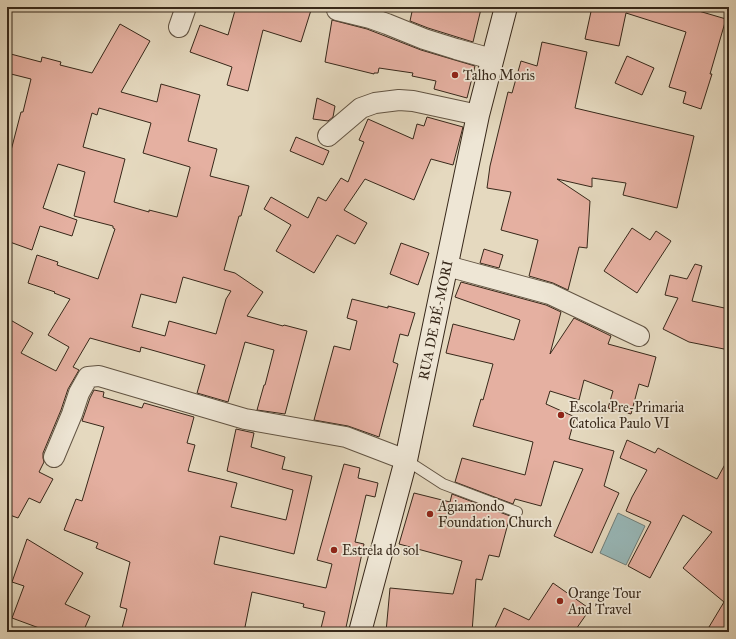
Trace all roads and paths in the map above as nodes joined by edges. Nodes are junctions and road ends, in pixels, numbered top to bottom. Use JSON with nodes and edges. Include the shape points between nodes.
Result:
{"nodes":[{"id":1,"x":186,"y":7,"type":"edge"},
{"id":2,"x":506,"y":7,"type":"edge"},
{"id":3,"x":337,"y":10,"type":"dead end"},
{"id":4,"x":179,"y":27,"type":"dead end"},
{"id":5,"x":492,"y":59,"type":"junction"},
{"id":6,"x":478,"y":115,"type":"junction"},
{"id":7,"x":328,"y":136,"type":"dead end"},
{"id":8,"x":447,"y":266,"type":"junction"},
{"id":9,"x":639,"y":336,"type":"dead end"},
{"id":10,"x":54,"y":458,"type":"dead end"},
{"id":11,"x":406,"y":460,"type":"junction"},
{"id":12,"x":517,"y":512,"type":"dead end"},
{"id":13,"x":360,"y":632,"type":"edge"}],
"edges":[{"from":1,"to":4,"type":"street"},
{"from":2,"to":5,"type":"street","name":"RUA DE BÉ-MORI"},
{"from":3,"to":5,"type":"street","via":[[370,18],[424,39]]},
{"from":5,"to":6,"type":"street","name":"RUA DE BÉ-MORI"},
{"from":6,"to":7,"type":"street","via":[[413,101],[376,103],[361,108]]},
{"from":6,"to":8,"type":"street","name":"RUA DE BÉ-MORI"},
{"from":8,"to":9,"type":"street","via":[[550,294]]},
{"from":8,"to":11,"type":"street","name":"RUA DE BÉ-MORI"},
{"from":10,"to":11,"type":"street","via":[[85,382],[88,377],[99,376],[245,419],[346,436]]},
{"from":11,"to":12,"type":"lane","via":[[443,484]]},
{"from":11,"to":13,"type":"street","name":"RUA DE BÉ-MORI"}]}
